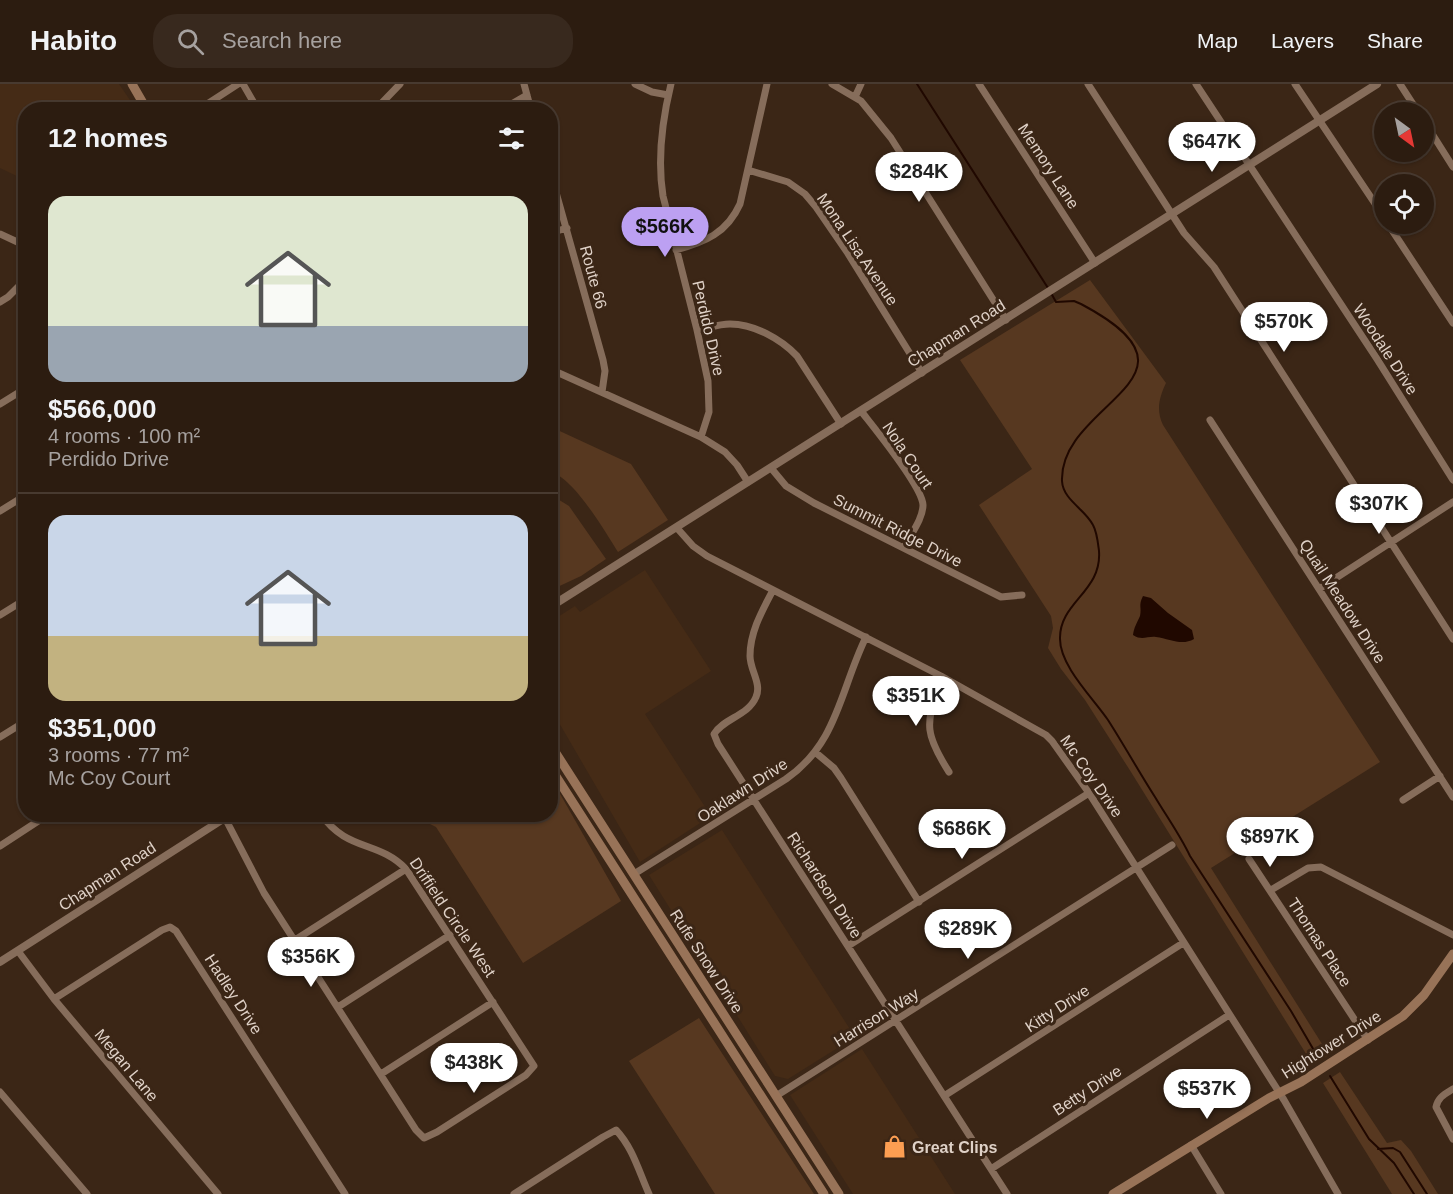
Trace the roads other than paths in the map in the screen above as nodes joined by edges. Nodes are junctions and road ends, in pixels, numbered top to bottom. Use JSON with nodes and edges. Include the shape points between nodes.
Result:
{"nodes":[{"id":1,"x":132,"y":84,"type":"edge"},
{"id":2,"x":238,"y":84,"type":"edge"},
{"id":3,"x":243,"y":84,"type":"edge"},
{"id":4,"x":400,"y":84,"type":"edge"},
{"id":5,"x":524,"y":84,"type":"edge"},
{"id":6,"x":635,"y":84,"type":"edge"},
{"id":7,"x":671,"y":84,"type":"edge"},
{"id":8,"x":767,"y":84,"type":"edge"},
{"id":9,"x":832,"y":84,"type":"edge"},
{"id":10,"x":861,"y":84,"type":"edge"},
{"id":11,"x":979,"y":84,"type":"edge"},
{"id":12,"x":1088,"y":84,"type":"edge"},
{"id":13,"x":1196,"y":84,"type":"edge"},
{"id":14,"x":1295,"y":84,"type":"edge"},
{"id":15,"x":1377,"y":84,"type":"edge"},
{"id":16,"x":1400,"y":84,"type":"edge"},
{"id":17,"x":527,"y":95,"type":"junction"},
{"id":18,"x":668,"y":95,"type":"junction"},
{"id":19,"x":855,"y":97,"type":"junction"},
{"id":20,"x":142,"y":102,"type":"edge"},
{"id":21,"x":210,"y":102,"type":"edge"},
{"id":22,"x":253,"y":102,"type":"edge"},
{"id":23,"x":383,"y":102,"type":"edge"},
{"id":24,"x":515,"y":102,"type":"edge"},
{"id":25,"x":529,"y":102,"type":"edge"},
{"id":26,"x":1412,"y":102,"type":"edge"},
{"id":27,"x":1320,"y":120,"type":"junction"},
{"id":28,"x":1434,"y":137,"type":"edge"},
{"id":29,"x":1249,"y":165,"type":"junction"},
{"id":30,"x":1453,"y":167,"type":"edge"},
{"id":31,"x":748,"y":170,"type":"junction"},
{"id":32,"x":558,"y":198,"type":"edge"},
{"id":33,"x":1374,"y":203,"type":"edge"},
{"id":34,"x":1172,"y":215,"type":"junction"},
{"id":35,"x":567,"y":228,"type":"junction"},
{"id":36,"x":558,"y":231,"type":"edge"},
{"id":37,"x":0,"y":234,"type":"edge"},
{"id":38,"x":1395,"y":234,"type":"edge"},
{"id":39,"x":18,"y":242,"type":"edge"},
{"id":40,"x":676,"y":250,"type":"junction"},
{"id":41,"x":1095,"y":264,"type":"junction"},
{"id":42,"x":18,"y":287,"type":"edge"},
{"id":43,"x":0,"y":302,"type":"edge"},
{"id":44,"x":1006,"y":320,"type":"junction"},
{"id":45,"x":1453,"y":323,"type":"edge"},
{"id":46,"x":697,"y":330,"type":"junction"},
{"id":47,"x":558,"y":373,"type":"edge"},
{"id":48,"x":922,"y":373,"type":"junction"},
{"id":49,"x":602,"y":392,"type":"junction"},
{"id":50,"x":18,"y":393,"type":"edge"},
{"id":51,"x":0,"y":404,"type":"edge"},
{"id":52,"x":861,"y":411,"type":"junction"},
{"id":53,"x":1210,"y":420,"type":"dead end"},
{"id":54,"x":841,"y":424,"type":"junction"},
{"id":55,"x":701,"y":437,"type":"junction"},
{"id":56,"x":771,"y":468,"type":"junction"},
{"id":57,"x":1453,"y":480,"type":"edge"},
{"id":58,"x":748,"y":482,"type":"junction"},
{"id":59,"x":18,"y":500,"type":"edge"},
{"id":60,"x":1453,"y":502,"type":"edge"},
{"id":61,"x":0,"y":511,"type":"edge"},
{"id":62,"x":677,"y":528,"type":"junction"},
{"id":63,"x":1391,"y":542,"type":"junction"},
{"id":64,"x":904,"y":548,"type":"junction"},
{"id":65,"x":1319,"y":589,"type":"junction"},
{"id":66,"x":773,"y":590,"type":"junction"},
{"id":67,"x":1022,"y":595,"type":"dead end"},
{"id":68,"x":558,"y":603,"type":"edge"},
{"id":69,"x":18,"y":604,"type":"edge"},
{"id":70,"x":0,"y":615,"type":"edge"},
{"id":71,"x":866,"y":637,"type":"junction"},
{"id":72,"x":1453,"y":639,"type":"edge"},
{"id":73,"x":941,"y":676,"type":"junction"},
{"id":74,"x":18,"y":726,"type":"edge"},
{"id":75,"x":0,"y":737,"type":"edge"},
{"id":76,"x":815,"y":752,"type":"junction"},
{"id":77,"x":558,"y":756,"type":"edge"},
{"id":78,"x":949,"y":772,"type":"dead end"},
{"id":79,"x":1440,"y":776,"type":"junction"},
{"id":80,"x":558,"y":779,"type":"edge"},
{"id":81,"x":1089,"y":793,"type":"junction"},
{"id":82,"x":1453,"y":797,"type":"edge"},
{"id":83,"x":754,"y":799,"type":"junction"},
{"id":84,"x":1403,"y":800,"type":"dead end"},
{"id":85,"x":37,"y":822,"type":"edge"},
{"id":86,"x":219,"y":822,"type":"edge"},
{"id":87,"x":231,"y":822,"type":"edge"},
{"id":88,"x":328,"y":822,"type":"edge"},
{"id":89,"x":1172,"y":845,"type":"dead end"},
{"id":90,"x":0,"y":846,"type":"edge"},
{"id":91,"x":1249,"y":859,"type":"dead end"},
{"id":92,"x":1136,"y":867,"type":"junction"},
{"id":93,"x":406,"y":869,"type":"junction"},
{"id":94,"x":634,"y":874,"type":"junction"},
{"id":95,"x":1271,"y":890,"type":"junction"},
{"id":96,"x":919,"y":902,"type":"junction"},
{"id":97,"x":450,"y":935,"type":"junction"},
{"id":98,"x":1453,"y":935,"type":"edge"},
{"id":99,"x":295,"y":940,"type":"junction"},
{"id":100,"x":1184,"y":942,"type":"junction"},
{"id":101,"x":848,"y":946,"type":"junction"},
{"id":102,"x":18,"y":951,"type":"junction"},
{"id":103,"x":1453,"y":954,"type":"edge"},
{"id":104,"x":0,"y":962,"type":"edge"},
{"id":105,"x":54,"y":999,"type":"junction"},
{"id":106,"x":493,"y":1002,"type":"junction"},
{"id":107,"x":338,"y":1007,"type":"junction"},
{"id":108,"x":1229,"y":1015,"type":"junction"},
{"id":109,"x":897,"y":1021,"type":"junction"},
{"id":110,"x":1368,"y":1040,"type":"junction"},
{"id":111,"x":381,"y":1074,"type":"junction"},
{"id":112,"x":1453,"y":1089,"type":"edge"},
{"id":113,"x":0,"y":1092,"type":"edge"},
{"id":114,"x":1279,"y":1092,"type":"junction"},
{"id":115,"x":776,"y":1096,"type":"junction"},
{"id":116,"x":944,"y":1096,"type":"junction"},
{"id":117,"x":1453,"y":1139,"type":"edge"},
{"id":118,"x":1191,"y":1145,"type":"junction"},
{"id":119,"x":991,"y":1168,"type":"junction"},
{"id":120,"x":342,"y":1193,"type":"edge"},
{"id":121,"x":1116,"y":1193,"type":"edge"},
{"id":122,"x":87,"y":1194,"type":"edge"},
{"id":123,"x":218,"y":1194,"type":"edge"},
{"id":124,"x":514,"y":1194,"type":"edge"},
{"id":125,"x":650,"y":1194,"type":"edge"},
{"id":126,"x":824,"y":1194,"type":"edge"},
{"id":127,"x":839,"y":1194,"type":"edge"},
{"id":128,"x":1007,"y":1194,"type":"edge"},
{"id":129,"x":1221,"y":1194,"type":"edge"},
{"id":130,"x":1338,"y":1194,"type":"edge"}],
"edges":[{"from":1,"to":20,"type":"main road"},
{"from":2,"to":21,"type":"street"},
{"from":3,"to":22,"type":"street"},
{"from":4,"to":23,"type":"street"},
{"from":5,"to":17,"type":"street"},
{"from":6,"to":18,"type":"street"},
{"from":7,"to":18,"type":"street","name":"Perdido Drive"},
{"from":8,"to":31,"type":"street"},
{"from":9,"to":19,"type":"street"},
{"from":10,"to":19,"type":"street"},
{"from":11,"to":41,"type":"street","name":"Memory Lane"},
{"from":12,"to":34,"type":"street"},
{"from":13,"to":29,"type":"street","name":"Woodale Drive"},
{"from":14,"to":27,"type":"street"},
{"from":15,"to":27,"type":"street","name":"Chapman Road"},
{"from":16,"to":26,"type":"street"},
{"from":17,"to":24,"type":"street"},
{"from":17,"to":25,"type":"street"},
{"from":18,"to":40,"type":"street","name":"Perdido Drive","via":[[659,176]]},
{"from":19,"to":44,"type":"street","via":[[891,138]]},
{"from":27,"to":29,"type":"street","name":"Chapman Road"},
{"from":27,"to":33,"type":"street"},
{"from":28,"to":30,"type":"street"},
{"from":29,"to":34,"type":"street","name":"Chapman Road"},
{"from":29,"to":57,"type":"street","name":"Woodale Drive"},
{"from":31,"to":40,"type":"street","via":[[740,204],[729,223],[699,244]]},
{"from":31,"to":48,"type":"street","name":"Mona Lisa Avenue","via":[[788,182],[805,194],[847,252]]},
{"from":32,"to":35,"type":"street","name":"Route 66"},
{"from":34,"to":41,"type":"street","name":"Chapman Road"},
{"from":34,"to":63,"type":"street","via":[[1214,267]]},
{"from":35,"to":36,"type":"street"},
{"from":35,"to":49,"type":"street","name":"Route 66","via":[[603,360]]},
{"from":37,"to":39,"type":"street"},
{"from":38,"to":45,"type":"street"},
{"from":40,"to":46,"type":"street","name":"Perdido Drive"},
{"from":41,"to":44,"type":"street","name":"Chapman Road"},
{"from":42,"to":43,"type":"street"},
{"from":44,"to":48,"type":"street","name":"Chapman Road"},
{"from":46,"to":54,"type":"street","via":[[732,324],[756,330],[788,346]]},
{"from":46,"to":55,"type":"street","name":"Perdido Drive","via":[[710,393]]},
{"from":47,"to":49,"type":"street"},
{"from":48,"to":52,"type":"street","name":"Chapman Road"},
{"from":49,"to":55,"type":"street"},
{"from":50,"to":51,"type":"street"},
{"from":52,"to":54,"type":"street","name":"Chapman Road"},
{"from":52,"to":64,"type":"street","name":"Nola Court","via":[[910,477],[922,501],[919,520]]},
{"from":53,"to":65,"type":"street","name":"Quail Meadow Drive"},
{"from":54,"to":56,"type":"street","name":"Chapman Road"},
{"from":55,"to":58,"type":"street","via":[[725,452]]},
{"from":56,"to":58,"type":"street","name":"Chapman Road"},
{"from":56,"to":64,"type":"street","name":"Summit Ridge Drive","via":[[786,486]]},
{"from":58,"to":62,"type":"street","name":"Chapman Road"},
{"from":59,"to":61,"type":"street"},
{"from":60,"to":63,"type":"street"},
{"from":62,"to":66,"type":"street","name":"Mc Coy Drive","via":[[707,556]]},
{"from":62,"to":68,"type":"street","name":"Chapman Road"},
{"from":63,"to":65,"type":"street"},
{"from":63,"to":72,"type":"street"},
{"from":64,"to":67,"type":"street","name":"Summit Ridge Drive","via":[[1001,597]]},
{"from":65,"to":79,"type":"street","name":"Quail Meadow Drive"},
{"from":66,"to":71,"type":"street","name":"Mc Coy Drive"},
{"from":66,"to":83,"type":"street","name":"Richardson Drive","via":[[751,641],[751,664],[758,692],[750,707],[719,726],[714,734]]},
{"from":69,"to":70,"type":"street"},
{"from":71,"to":73,"type":"street","name":"Mc Coy Drive"},
{"from":71,"to":76,"type":"street","name":"Oaklawn Drive","via":[[831,728]]},
{"from":73,"to":78,"type":"street","via":[[928,727]]},
{"from":73,"to":81,"type":"street","name":"Mc Coy Drive","via":[[1046,735]]},
{"from":74,"to":75,"type":"street"},
{"from":76,"to":83,"type":"street","name":"Oaklawn Drive","via":[[799,770]]},
{"from":76,"to":96,"type":"street","via":[[841,778]]},
{"from":77,"to":94,"type":"main road","name":"Rufe Snow Drive"},
{"from":79,"to":82,"type":"street","name":"Quail Meadow Drive"},
{"from":79,"to":84,"type":"street"},
{"from":80,"to":126,"type":"main road","name":"Rufe Snow Drive"},
{"from":81,"to":92,"type":"street","name":"Mc Coy Drive"},
{"from":81,"to":96,"type":"street"},
{"from":83,"to":94,"type":"street","name":"Oaklawn Drive"},
{"from":83,"to":101,"type":"street","name":"Richardson Drive"},
{"from":85,"to":90,"type":"street"},
{"from":86,"to":102,"type":"street","name":"Chapman Road"},
{"from":87,"to":99,"type":"street","via":[[264,893]]},
{"from":88,"to":93,"type":"street","name":"Driffield Circle West","via":[[347,840],[395,857]]},
{"from":89,"to":92,"type":"street","name":"Harrison Way"},
{"from":91,"to":95,"type":"street","name":"Thomas Place"},
{"from":92,"to":100,"type":"street","name":"Mc Coy Drive"},
{"from":92,"to":109,"type":"street","name":"Harrison Way"},
{"from":93,"to":97,"type":"street","name":"Driffield Circle West"},
{"from":93,"to":99,"type":"street"},
{"from":94,"to":115,"type":"main road","name":"Rufe Snow Drive"},
{"from":95,"to":98,"type":"street","via":[[1308,868],[1320,867]]},
{"from":95,"to":110,"type":"street","name":"Thomas Place"},
{"from":96,"to":101,"type":"street"},
{"from":97,"to":106,"type":"street","name":"Driffield Circle West"},
{"from":97,"to":107,"type":"street"},
{"from":99,"to":107,"type":"street"},
{"from":100,"to":108,"type":"street","name":"Mc Coy Drive"},
{"from":100,"to":116,"type":"street","name":"Kitty Drive"},
{"from":101,"to":109,"type":"street","name":"Richardson Drive"},
{"from":102,"to":104,"type":"street","name":"Chapman Road"},
{"from":102,"to":105,"type":"street","name":"Megan Lane"},
{"from":103,"to":110,"type":"main road","name":"Hightower Drive","via":[[1414,1007]]},
{"from":105,"to":120,"type":"street","name":"Hadley Drive","via":[[162,930],[170,927],[176,931]]},
{"from":105,"to":123,"type":"street","name":"Megan Lane"},
{"from":106,"to":111,"type":"street"},
{"from":106,"to":111,"type":"street","name":"Driffield Circle West","via":[[534,1066],[526,1075],[424,1138]]},
{"from":107,"to":111,"type":"street"},
{"from":108,"to":114,"type":"street","name":"Mc Coy Drive"},
{"from":108,"to":119,"type":"street","name":"Betty Drive"},
{"from":109,"to":115,"type":"street","name":"Harrison Way"},
{"from":109,"to":116,"type":"street","name":"Richardson Drive"},
{"from":110,"to":114,"type":"main road","name":"Hightower Drive"},
{"from":112,"to":117,"type":"street","via":[[1437,1101],[1436,1111]]},
{"from":113,"to":122,"type":"street"},
{"from":114,"to":118,"type":"main road","name":"Hightower Drive"},
{"from":114,"to":130,"type":"street","name":"Mc Coy Drive"},
{"from":115,"to":127,"type":"main road","name":"Rufe Snow Drive"},
{"from":116,"to":119,"type":"street","name":"Richardson Drive"},
{"from":118,"to":121,"type":"main road","name":"Hightower Drive"},
{"from":118,"to":129,"type":"street"},
{"from":119,"to":128,"type":"street","name":"Richardson Drive"},
{"from":124,"to":125,"type":"street","via":[[616,1130]]}]}
